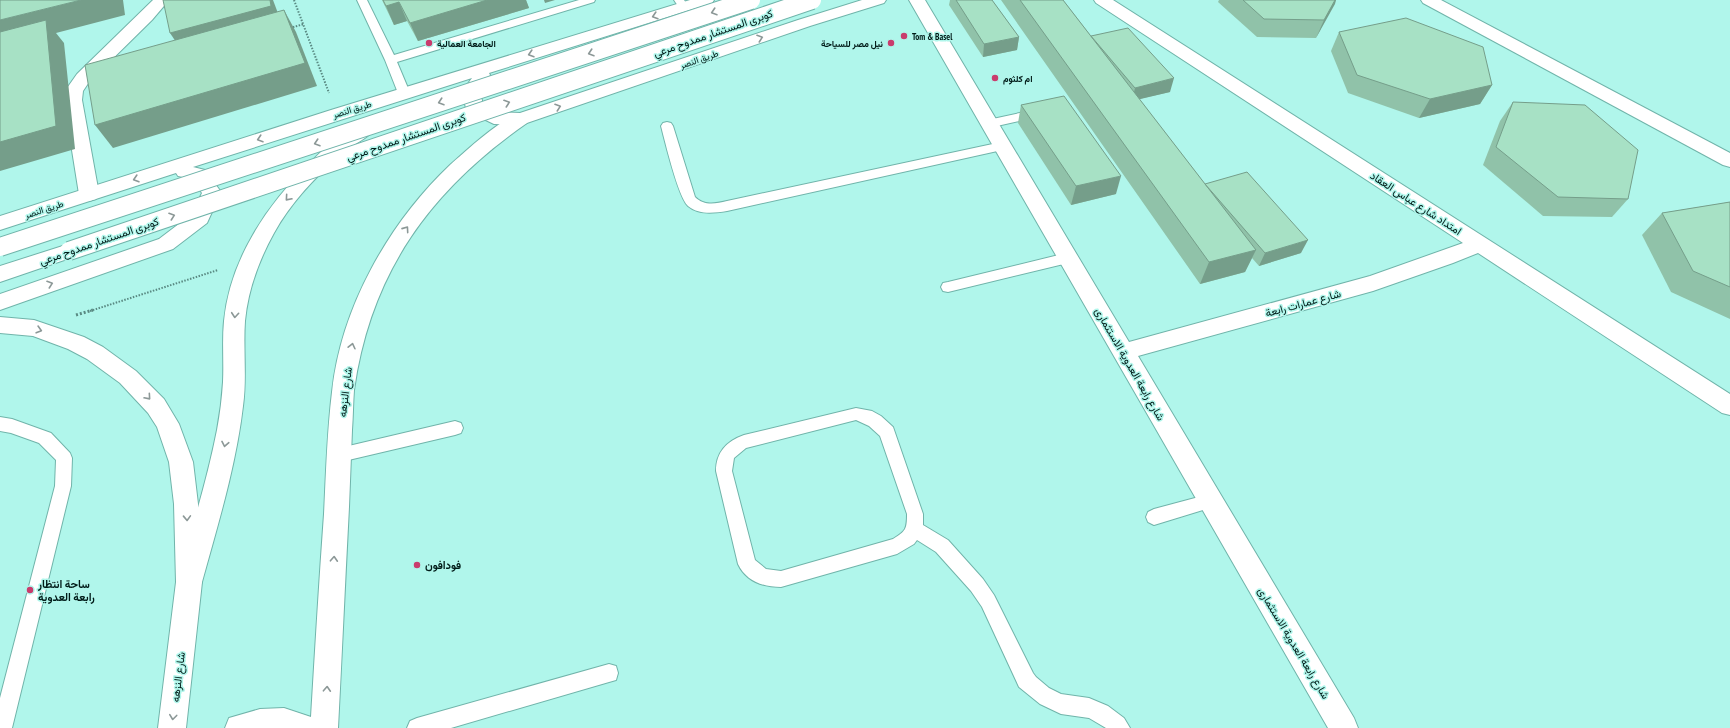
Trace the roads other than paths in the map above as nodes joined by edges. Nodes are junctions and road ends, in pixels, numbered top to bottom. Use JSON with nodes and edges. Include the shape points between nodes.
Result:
{"nodes":[{"id":1,"x":161,"y":0,"type":"edge"},
{"id":2,"x":362,"y":0,"type":"edge"},
{"id":3,"x":590,"y":0,"type":"edge"},
{"id":4,"x":706,"y":0,"type":"edge"},
{"id":5,"x":751,"y":0,"type":"edge"},
{"id":6,"x":812,"y":0,"type":"edge"},
{"id":7,"x":842,"y":0,"type":"edge"},
{"id":8,"x":878,"y":0,"type":"edge"},
{"id":9,"x":916,"y":0,"type":"edge"},
{"id":10,"x":1102,"y":0,"type":"edge"},
{"id":11,"x":1429,"y":0,"type":"edge"},
{"id":12,"x":681,"y":3,"type":"edge"},
{"id":13,"x":804,"y":23,"type":"junction"},
{"id":14,"x":391,"y":60,"type":"junction"},
{"id":15,"x":502,"y":63,"type":"junction"},
{"id":16,"x":481,"y":69,"type":"junction"},
{"id":17,"x":404,"y":93,"type":"junction"},
{"id":18,"x":1041,"y":112,"type":"edge"},
{"id":19,"x":521,"y":120,"type":"junction"},
{"id":20,"x":988,"y":124,"type":"junction"},
{"id":21,"x":667,"y":126,"type":"dead end"},
{"id":22,"x":1002,"y":146,"type":"junction"},
{"id":23,"x":1730,"y":161,"type":"edge"},
{"id":24,"x":165,"y":170,"type":"junction"},
{"id":25,"x":89,"y":194,"type":"junction"},
{"id":26,"x":0,"y":223,"type":"edge"},
{"id":27,"x":1480,"y":244,"type":"junction"},
{"id":28,"x":0,"y":246,"type":"edge"},
{"id":29,"x":1067,"y":258,"type":"junction"},
{"id":30,"x":0,"y":274,"type":"edge"},
{"id":31,"x":948,"y":287,"type":"dead end"},
{"id":32,"x":0,"y":302,"type":"edge"},
{"id":33,"x":0,"y":325,"type":"edge"},
{"id":34,"x":1123,"y":352,"type":"junction"},
{"id":35,"x":1730,"y":406,"type":"edge"},
{"id":36,"x":0,"y":424,"type":"edge"},
{"id":37,"x":455,"y":428,"type":"dead end"},
{"id":38,"x":340,"y":455,"type":"junction"},
{"id":39,"x":1210,"y":500,"type":"junction"},
{"id":40,"x":1154,"y":517,"type":"dead end"},
{"id":41,"x":915,"y":529,"type":"junction"},
{"id":42,"x":189,"y":582,"type":"junction"},
{"id":43,"x":609,"y":674,"type":"dead end"},
{"id":44,"x":2,"y":728,"type":"edge"},
{"id":45,"x":172,"y":728,"type":"edge"},
{"id":46,"x":239,"y":728,"type":"edge"},
{"id":47,"x":302,"y":728,"type":"edge"},
{"id":48,"x":324,"y":728,"type":"edge"},
{"id":49,"x":417,"y":728,"type":"edge"},
{"id":50,"x":1120,"y":728,"type":"edge"},
{"id":51,"x":1344,"y":728,"type":"edge"}],
"edges":[{"from":1,"to":25,"type":"main road","via":[[83,78],[74,91],[73,100]]},
{"from":2,"to":14,"type":"lane"},
{"from":3,"to":14,"type":"lane"},
{"from":4,"to":12,"type":"main road","name":"طريق النصر"},
{"from":5,"to":28,"type":"main road","name":"كوبرى المستشار ممدوح مرعي","one_way":true,"bridge":true},
{"from":30,"to":6,"type":"main road","name":"كوبرى المستشار ممدوح مرعي","one_way":true,"bridge":true},
{"from":7,"to":13,"type":"main road"},
{"from":8,"to":13,"type":"main road","name":"طريق النصر"},
{"from":9,"to":20,"type":"main road","name":"شارع رابعة العدوية الاستثمارى"},
{"from":10,"to":27,"type":"main road","name":"امتداد شارع عباس العقاد"},
{"from":11,"to":23,"type":"main road"},
{"from":12,"to":15,"type":"main road","name":"طريق النصر","one_way":true},
{"from":19,"to":13,"type":"main road","name":"طريق النصر","one_way":true},
{"from":14,"to":17,"type":"lane"},
{"from":15,"to":16,"type":"main road","name":"طريق النصر"},
{"from":15,"to":19,"type":"main road","via":[[481,76],[471,92],[475,108],[494,118]]},
{"from":16,"to":17,"type":"main road","name":"طريق النصر"},
{"from":16,"to":42,"type":"main road","one_way":true,"via":[[398,107],[365,128],[335,150],[308,176],[271,220],[242,281],[233,337],[235,365],[232,404],[215,493]]},
{"from":17,"to":24,"type":"main road","name":"طريق النصر","one_way":true},
{"from":18,"to":20,"type":"lane"},
{"from":38,"to":19,"type":"main road","name":"شارع النزهه","one_way":true,"via":[[343,391],[354,338],[368,296],[388,258],[415,216],[453,172],[484,145]]},
{"from":20,"to":22,"type":"main road","name":"شارع رابعة العدوية الاستثمارى"},
{"from":21,"to":22,"type":"lane","via":[[690,199],[693,204],[706,209]]},
{"from":22,"to":29,"type":"main road","name":"شارع رابعة العدوية الاستثمارى"},
{"from":24,"to":25,"type":"main road","name":"طريق النصر","one_way":true},
{"from":32,"to":24,"type":"main road","one_way":true,"via":[[166,244],[200,218],[212,192],[198,174]]},
{"from":25,"to":26,"type":"main road","name":"طريق النصر"},
{"from":27,"to":34,"type":"main road","name":"شارع عمارات رابعة","via":[[1373,283]]},
{"from":27,"to":35,"type":"main road","name":"امتداد شارع عباس العقاد"},
{"from":29,"to":31,"type":"lane"},
{"from":29,"to":34,"type":"main road","name":"شارع رابعة العدوية الاستثمارى"},
{"from":33,"to":42,"type":"main road","name":"شارع النزهه","one_way":true,"via":[[34,328],[76,343],[112,364],[156,406],[167,424],[180,462],[186,504]]},
{"from":34,"to":39,"type":"main road","name":"شارع رابعة العدوية الاستثمارى"},
{"from":36,"to":44,"type":"lane","via":[[46,438],[64,458],[63,486]]},
{"from":37,"to":38,"type":"lane"},
{"from":48,"to":38,"type":"main road","name":"شارع النزهه","one_way":true},
{"from":39,"to":40,"type":"lane"},
{"from":39,"to":51,"type":"main road","name":"شارع رابعة العدوية الاستثمارى"},
{"from":41,"to":41,"type":"lane","via":[[916,514],[887,432],[875,420],[866,416],[845,416],[744,442],[726,455],[724,471],[746,564],[762,577],[781,579],[897,546],[908,539]]},
{"from":41,"to":50,"type":"lane","via":[[942,546],[978,584],[1026,680],[1034,689],[1062,704],[1089,708],[1106,716]]},
{"from":42,"to":45,"type":"main road","name":"شارع النزهه","one_way":true},
{"from":43,"to":49,"type":"lane"},
{"from":46,"to":47,"type":"main road","via":[[260,723],[284,722]]}]}
